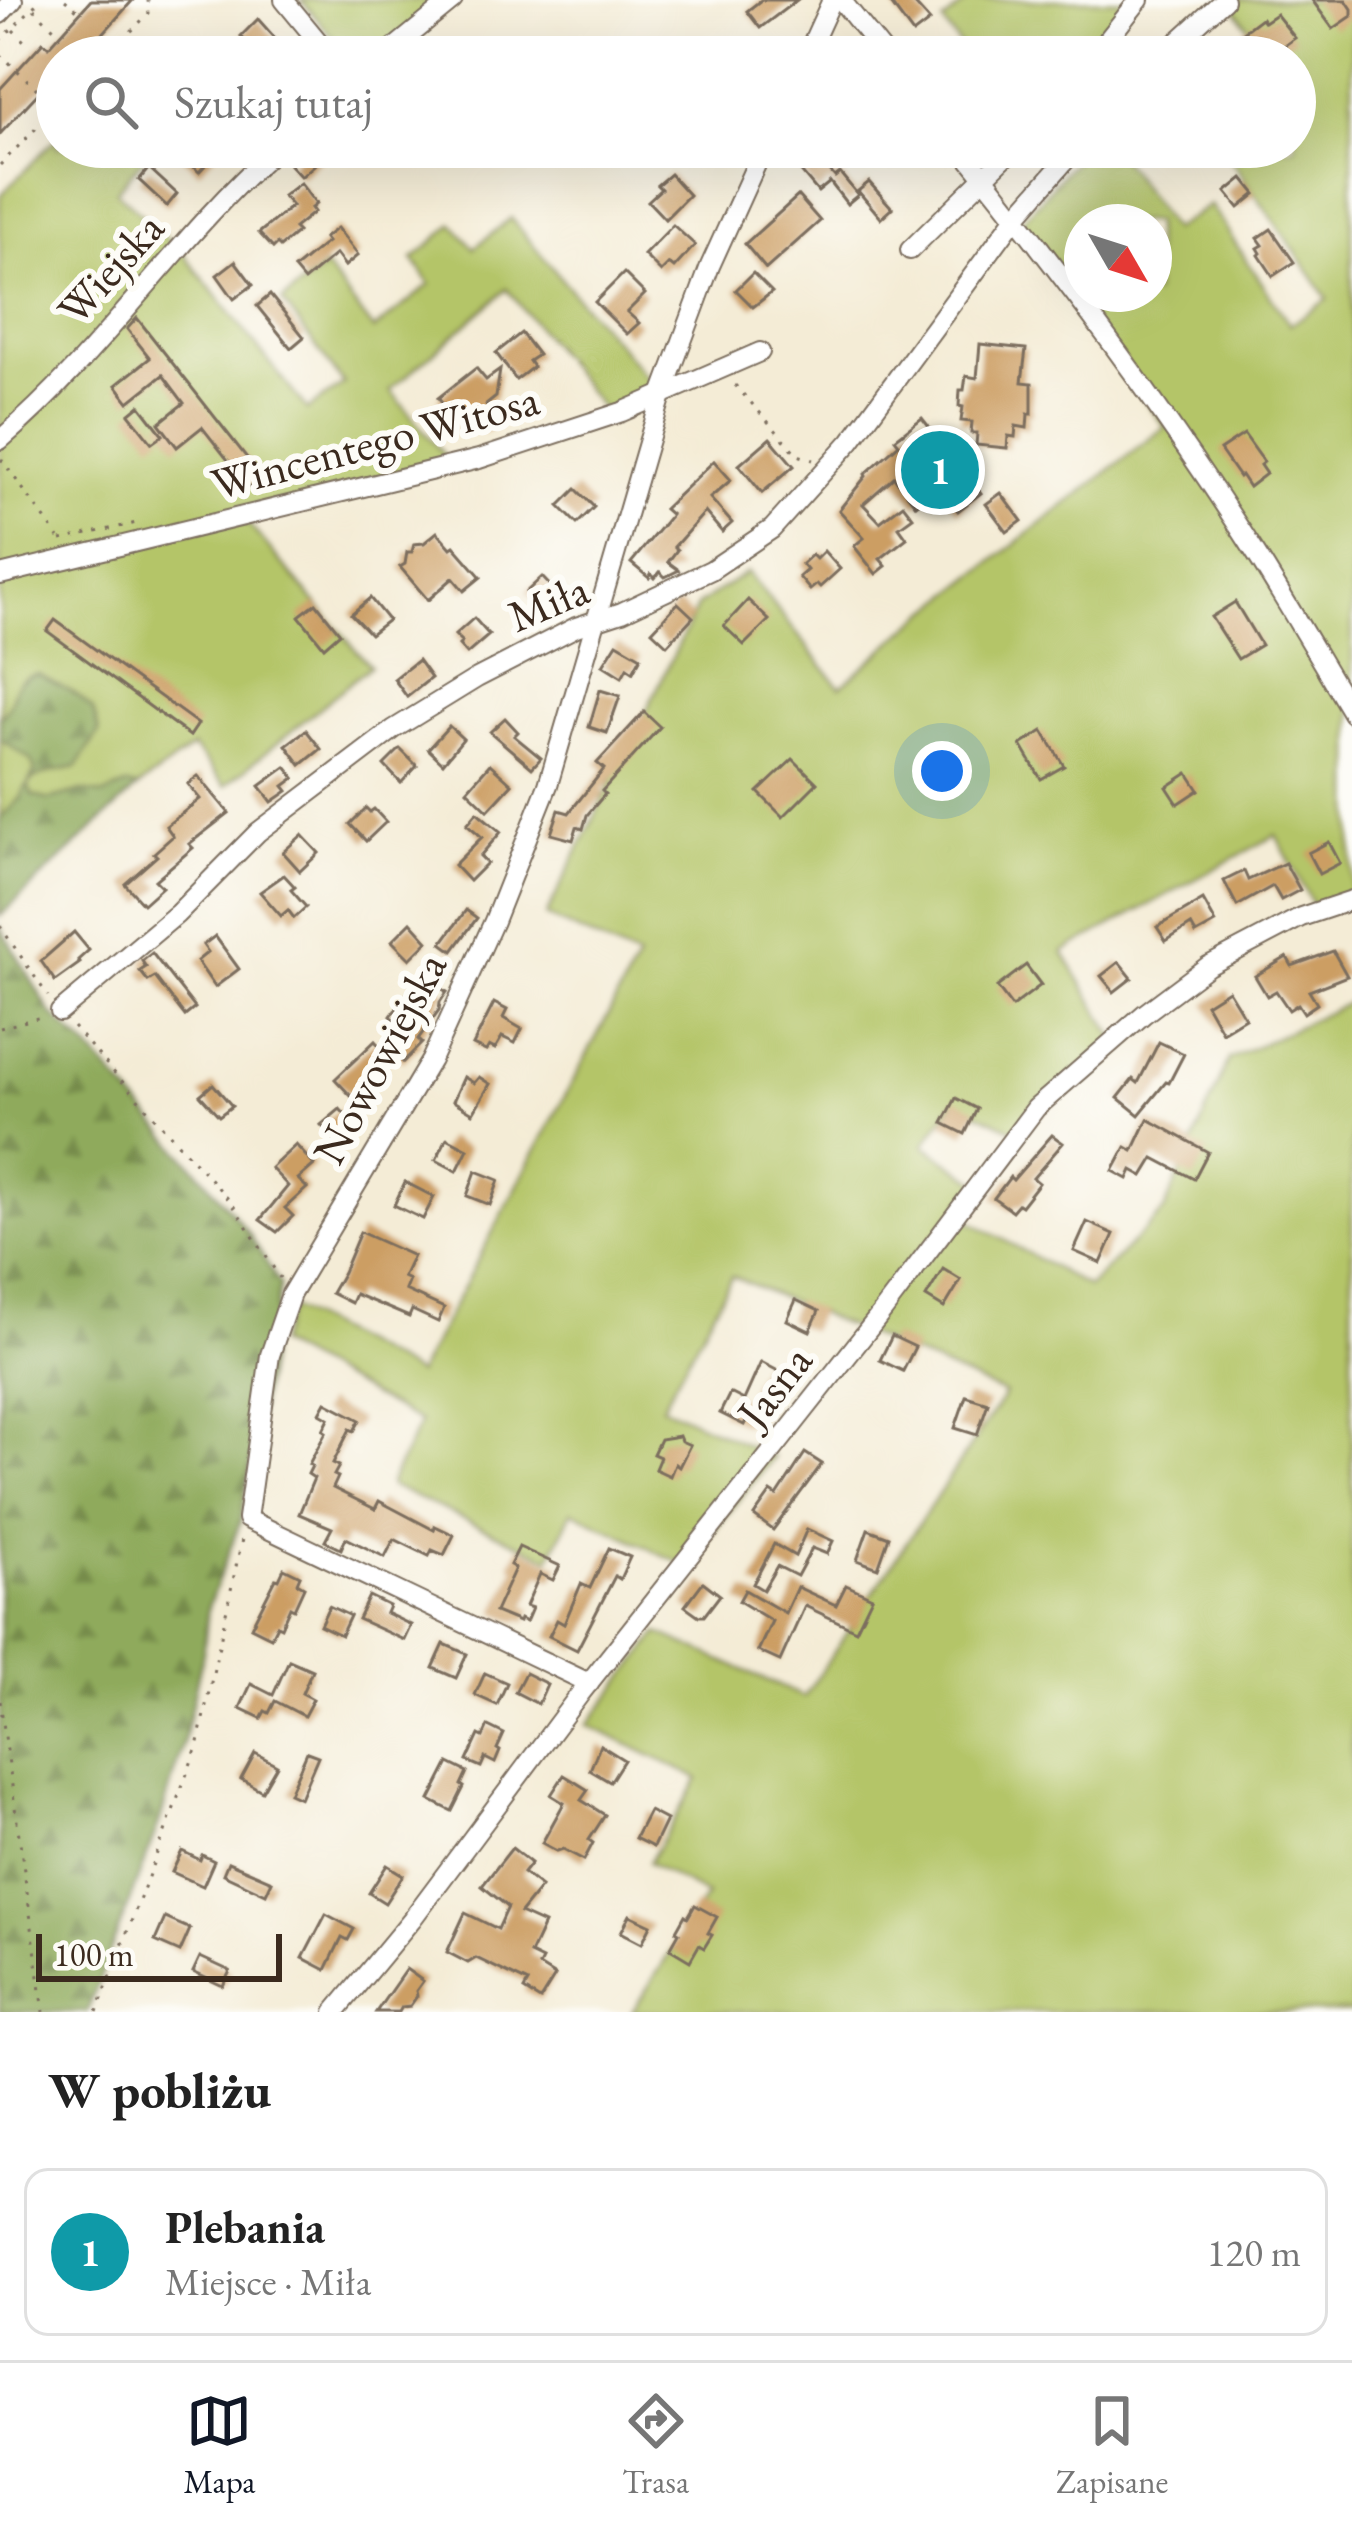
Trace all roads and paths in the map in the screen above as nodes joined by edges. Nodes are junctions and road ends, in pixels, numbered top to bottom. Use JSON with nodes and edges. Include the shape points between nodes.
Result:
{"nodes":[{"id":1,"x":13,"y":0,"type":"edge"},
{"id":2,"x":40,"y":0,"type":"edge"},
{"id":3,"x":65,"y":0,"type":"edge"},
{"id":4,"x":148,"y":0,"type":"edge"},
{"id":5,"x":284,"y":0,"type":"edge"},
{"id":6,"x":453,"y":0,"type":"edge"},
{"id":7,"x":832,"y":0,"type":"edge"},
{"id":8,"x":841,"y":0,"type":"edge"},
{"id":9,"x":1139,"y":0,"type":"edge"},
{"id":10,"x":1224,"y":0,"type":"edge"},
{"id":11,"x":33,"y":8,"type":"junction"},
{"id":12,"x":76,"y":10,"type":"dead end"},
{"id":13,"x":6,"y":22,"type":"edge"},
{"id":14,"x":56,"y":30,"type":"dead end"},
{"id":15,"x":127,"y":36,"type":"edge"},
{"id":16,"x":314,"y":36,"type":"edge"},
{"id":17,"x":409,"y":36,"type":"edge"},
{"id":18,"x":816,"y":36,"type":"edge"},
{"id":19,"x":870,"y":36,"type":"edge"},
{"id":20,"x":1111,"y":36,"type":"edge"},
{"id":21,"x":1184,"y":36,"type":"edge"},
{"id":22,"x":0,"y":41,"type":"edge"},
{"id":23,"x":30,"y":47,"type":"dead end"},
{"id":24,"x":0,"y":54,"type":"edge"},
{"id":25,"x":36,"y":88,"type":"edge"},
{"id":26,"x":36,"y":129,"type":"edge"},
{"id":27,"x":0,"y":165,"type":"edge"},
{"id":28,"x":255,"y":168,"type":"edge"},
{"id":29,"x":754,"y":168,"type":"edge"},
{"id":30,"x":977,"y":168,"type":"edge"},
{"id":31,"x":993,"y":168,"type":"edge"},
{"id":32,"x":1059,"y":168,"type":"edge"},
{"id":33,"x":984,"y":177,"type":"junction"},
{"id":34,"x":1015,"y":218,"type":"junction"},
{"id":35,"x":910,"y":250,"type":"dead end"},
{"id":36,"x":760,"y":352,"type":"dead end"},
{"id":37,"x":718,"y":370,"type":"junction"},
{"id":38,"x":662,"y":394,"type":"junction"},
{"id":39,"x":0,"y":440,"type":"edge"},
{"id":40,"x":0,"y":458,"type":"edge"},
{"id":41,"x":830,"y":465,"type":"junction"},
{"id":42,"x":153,"y":518,"type":"dead end"},
{"id":43,"x":0,"y":575,"type":"edge"},
{"id":44,"x":595,"y":622,"type":"junction"},
{"id":45,"x":1352,"y":713,"type":"edge"},
{"id":46,"x":1352,"y":900,"type":"edge"},
{"id":47,"x":0,"y":926,"type":"edge"},
{"id":48,"x":60,"y":1012,"type":"junction"},
{"id":49,"x":0,"y":1028,"type":"edge"},
{"id":50,"x":291,"y":1294,"type":"junction"},
{"id":51,"x":247,"y":1520,"type":"junction"},
{"id":52,"x":589,"y":1683,"type":"junction"},
{"id":53,"x":0,"y":1701,"type":"edge"},
{"id":54,"x":44,"y":2012,"type":"edge"},
{"id":55,"x":98,"y":2012,"type":"edge"},
{"id":56,"x":335,"y":2012,"type":"edge"}],
"edges":[{"from":1,"to":13,"type":"street"},
{"from":2,"to":11,"type":"path"},
{"from":3,"to":12,"type":"path"},
{"from":4,"to":15,"type":"path","via":[[149,13]]},
{"from":5,"to":16,"type":"street"},
{"from":6,"to":17,"type":"street"},
{"from":7,"to":18,"type":"street"},
{"from":8,"to":19,"type":"street"},
{"from":9,"to":20,"type":"street"},
{"from":10,"to":21,"type":"street"},
{"from":11,"to":13,"type":"path"},
{"from":11,"to":14,"type":"path"},
{"from":13,"to":22,"type":"path"},
{"from":13,"to":23,"type":"path"},
{"from":24,"to":25,"type":"path"},
{"from":26,"to":27,"type":"path"},
{"from":28,"to":39,"type":"street","name":"Wiejska"},
{"from":29,"to":38,"type":"street","name":"Nowowiejska"},
{"from":30,"to":33,"type":"street"},
{"from":31,"to":33,"type":"street"},
{"from":32,"to":34,"type":"street","name":"Miła"},
{"from":33,"to":34,"type":"street"},
{"from":33,"to":35,"type":"street"},
{"from":34,"to":41,"type":"street","name":"Miła"},
{"from":34,"to":45,"type":"street","via":[[1168,425]]},
{"from":36,"to":37,"type":"street","name":"Wincentego Witosa"},
{"from":37,"to":38,"type":"street","name":"Wincentego Witosa"},
{"from":37,"to":41,"type":"path","via":[[798,455]]},
{"from":38,"to":43,"type":"street","name":"Wincentego Witosa","via":[[478,459]]},
{"from":38,"to":44,"type":"street","name":"Nowowiejska"},
{"from":40,"to":42,"type":"path","via":[[61,540]]},
{"from":41,"to":44,"type":"street","name":"Miła","via":[[772,530],[711,570]]},
{"from":44,"to":48,"type":"street","name":"Miła","via":[[477,678],[394,729],[258,832],[178,914]]},
{"from":44,"to":50,"type":"street","name":"Nowowiejska","via":[[548,785],[485,941],[431,1060]]},
{"from":46,"to":52,"type":"street","name":"Jasna","via":[[1208,966],[1036,1108]]},
{"from":47,"to":48,"type":"path"},
{"from":48,"to":49,"type":"path"},
{"from":48,"to":50,"type":"path","via":[[231,1202]]},
{"from":50,"to":51,"type":"street","name":"Nowowiejska","via":[[270,1355]]},
{"from":51,"to":52,"type":"street"},
{"from":51,"to":55,"type":"path","via":[[197,1747]]},
{"from":52,"to":56,"type":"street","name":"Jasna"},
{"from":53,"to":54,"type":"path"}]}
